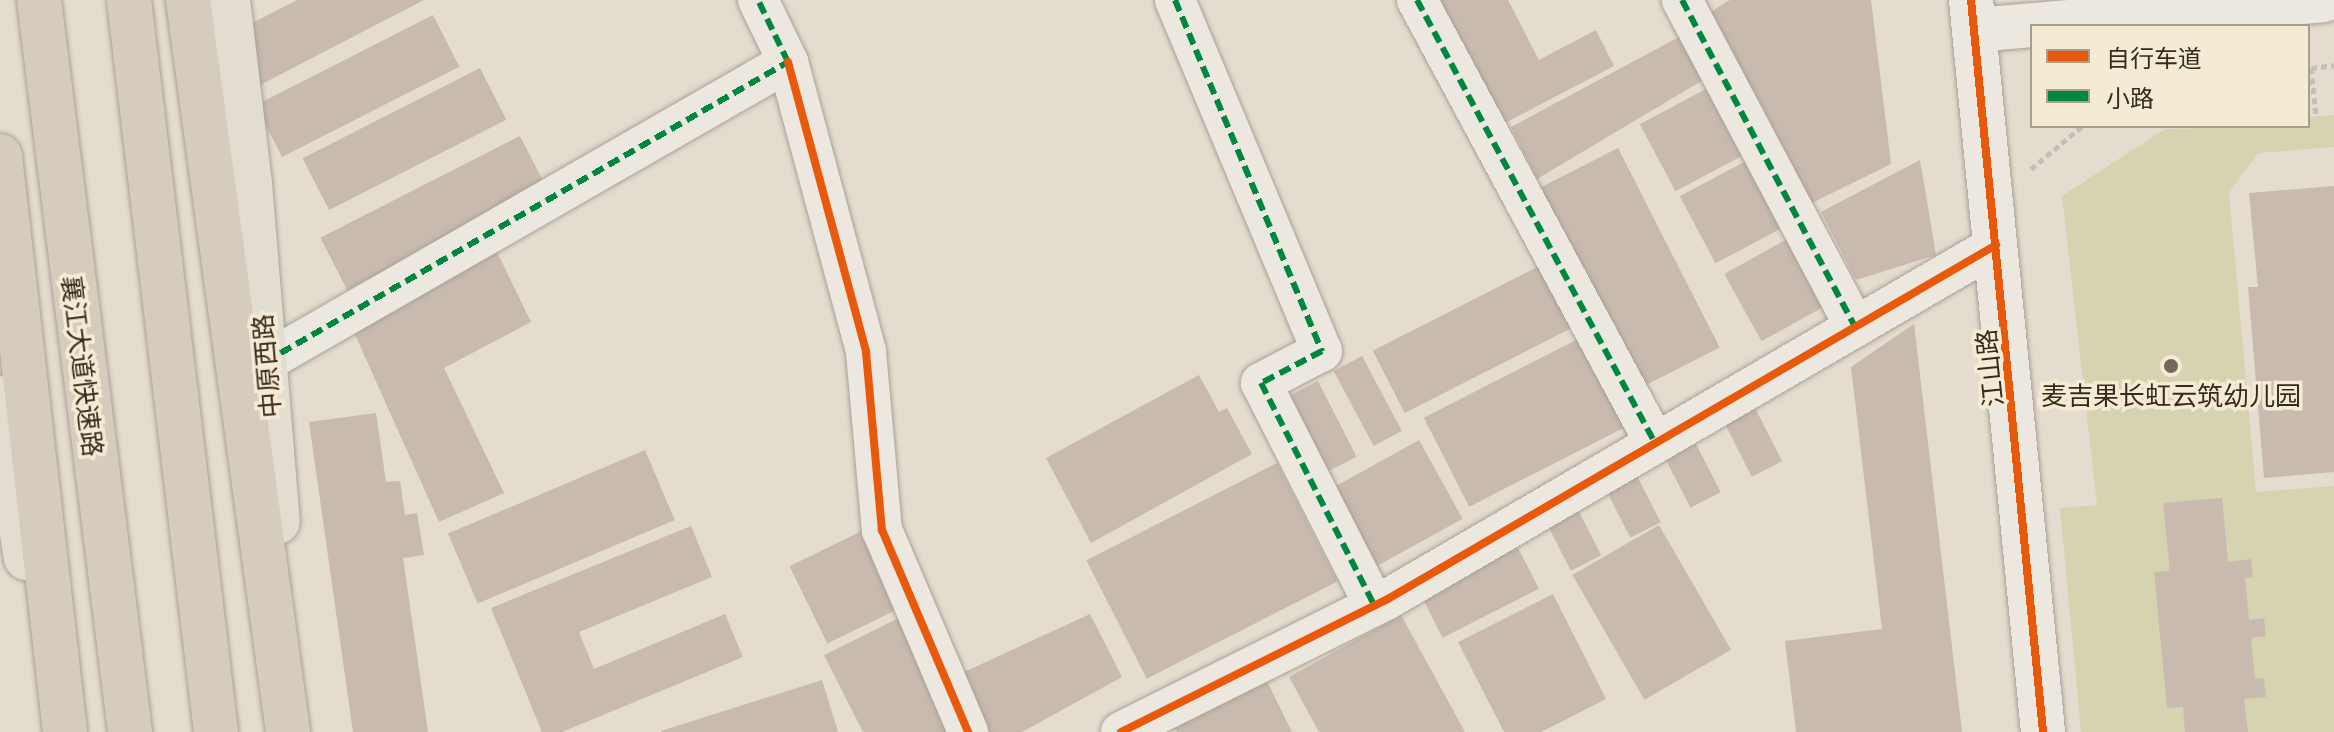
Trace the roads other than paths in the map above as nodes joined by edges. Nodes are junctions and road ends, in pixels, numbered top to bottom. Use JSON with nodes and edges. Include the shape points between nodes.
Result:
{"nodes":[{"id":1,"x":39,"y":0,"type":"edge"},
{"id":2,"x":129,"y":0,"type":"edge"},
{"id":3,"x":188,"y":0,"type":"edge"},
{"id":4,"x":228,"y":0,"type":"edge"},
{"id":5,"x":758,"y":0,"type":"edge"},
{"id":6,"x":1175,"y":0,"type":"edge"},
{"id":7,"x":1417,"y":0,"type":"edge"},
{"id":8,"x":1682,"y":0,"type":"edge"},
{"id":9,"x":2324,"y":0,"type":"edge"},
{"id":10,"x":1973,"y":15,"type":"edge"},
{"id":11,"x":788,"y":62,"type":"junction"},
{"id":12,"x":0,"y":156,"type":"edge"},
{"id":13,"x":1994,"y":224,"type":"junction"},
{"id":14,"x":1855,"y":327,"type":"junction"},
{"id":15,"x":265,"y":362,"type":"junction"},
{"id":16,"x":0,"y":398,"type":"edge"},
{"id":17,"x":1655,"y":443,"type":"junction"},
{"id":18,"x":1374,"y":605,"type":"junction"},
{"id":19,"x":55,"y":732,"type":"edge"},
{"id":20,"x":65,"y":732,"type":"edge"},
{"id":21,"x":130,"y":732,"type":"edge"},
{"id":22,"x":216,"y":732,"type":"edge"},
{"id":23,"x":288,"y":732,"type":"edge"},
{"id":24,"x":296,"y":732,"type":"edge"},
{"id":25,"x":968,"y":732,"type":"edge"},
{"id":26,"x":1121,"y":732,"type":"edge"},
{"id":27,"x":2043,"y":732,"type":"edge"}],
"edges":[{"from":1,"to":21,"type":"highway","name":"襄江大道快速路"},
{"from":2,"to":22,"type":"highway"},
{"from":3,"to":23,"type":"highway"},
{"from":4,"to":15,"type":"main road","name":"中原西路"},
{"from":5,"to":11,"type":"street"},
{"from":6,"to":18,"type":"street","via":[[1322,351],[1261,383]]},
{"from":7,"to":17,"type":"street"},
{"from":8,"to":14,"type":"street"},
{"from":9,"to":10,"type":"street"},
{"from":10,"to":13,"type":"street","name":"江山路"},
{"from":11,"to":15,"type":"street"},
{"from":11,"to":25,"type":"street","via":[[866,352],[882,530]]},
{"from":12,"to":20,"type":"highway"},
{"from":13,"to":14,"type":"street"},
{"from":13,"to":27,"type":"street","name":"江山路"},
{"from":14,"to":17,"type":"street"},
{"from":15,"to":24,"type":"main road","name":"中原西路"},
{"from":16,"to":19,"type":"main road"},
{"from":17,"to":18,"type":"street"},
{"from":18,"to":26,"type":"street"}]}
